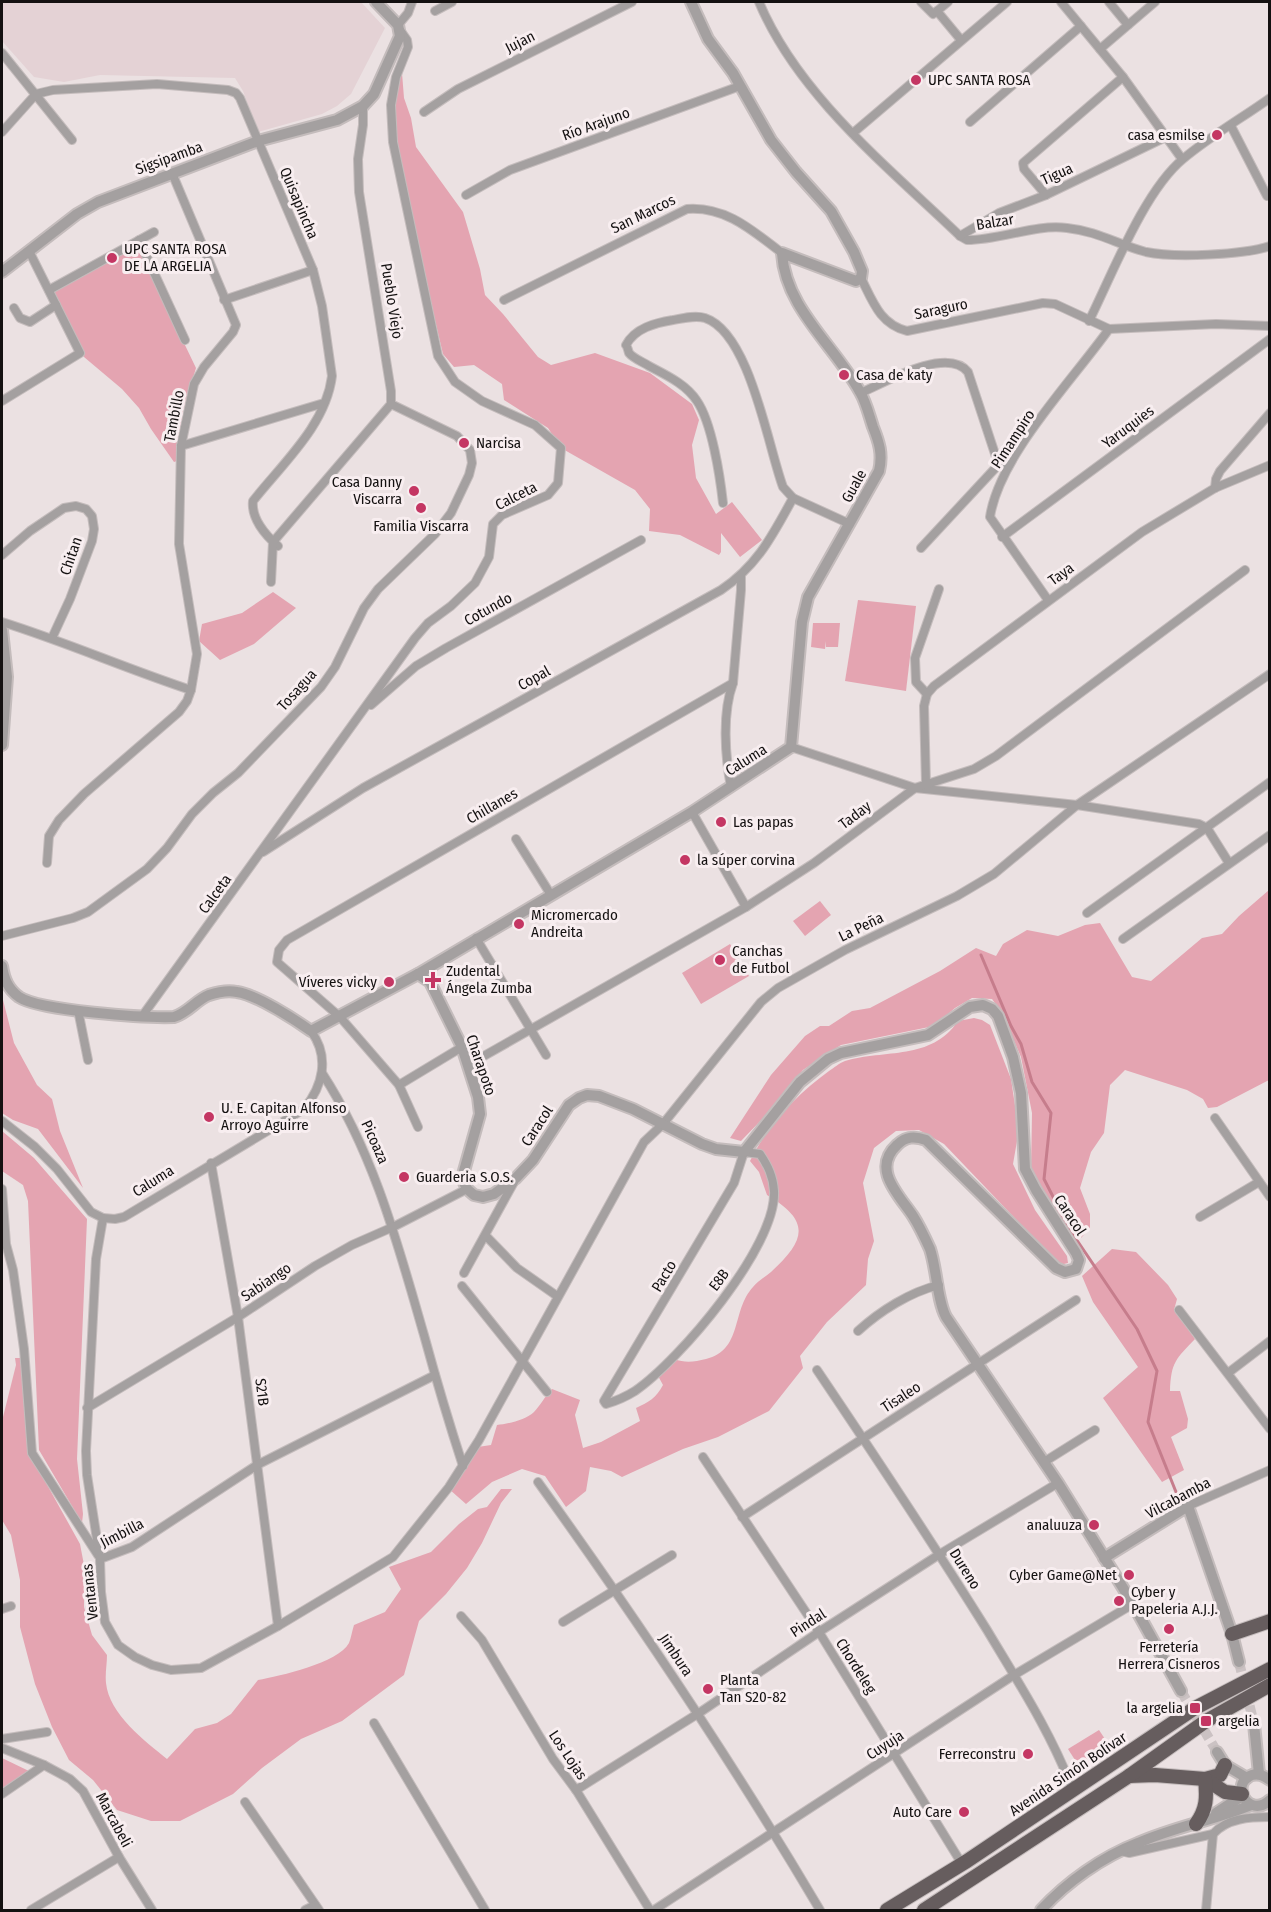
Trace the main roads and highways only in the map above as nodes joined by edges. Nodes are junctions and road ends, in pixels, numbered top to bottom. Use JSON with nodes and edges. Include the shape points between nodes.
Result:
{"nodes":[{"id":1,"x":1269,"y":1621,"type":"edge"},
{"id":2,"x":1232,"y":1634,"type":"road end"},
{"id":3,"x":1269,"y":1669,"type":"edge"},
{"id":4,"x":1269,"y":1685,"type":"edge"},
{"id":5,"x":1225,"y":1765,"type":"road end"},
{"id":6,"x":1129,"y":1776,"type":"junction"},
{"id":7,"x":1205,"y":1779,"type":"junction"},
{"id":8,"x":1245,"y":1798,"type":"road end"},
{"id":9,"x":1201,"y":1822,"type":"road end"},
{"id":10,"x":886,"y":1911,"type":"edge"},
{"id":11,"x":924,"y":1911,"type":"edge"}],
"edges":[{"from":1,"to":2,"type":"highway"},
{"from":3,"to":10,"type":"highway","name":"Avenida Simón Bolívar","via":[[1195,1708]]},
{"from":4,"to":6,"type":"highway","via":[[1206,1721]]},
{"from":5,"to":7,"type":"highway","via":[[1220,1775]]},
{"from":6,"to":7,"type":"highway"},
{"from":6,"to":11,"type":"highway"},
{"from":7,"to":8,"type":"highway","via":[[1225,1792]]},
{"from":7,"to":9,"type":"highway","via":[[1206,1801]]}]}
